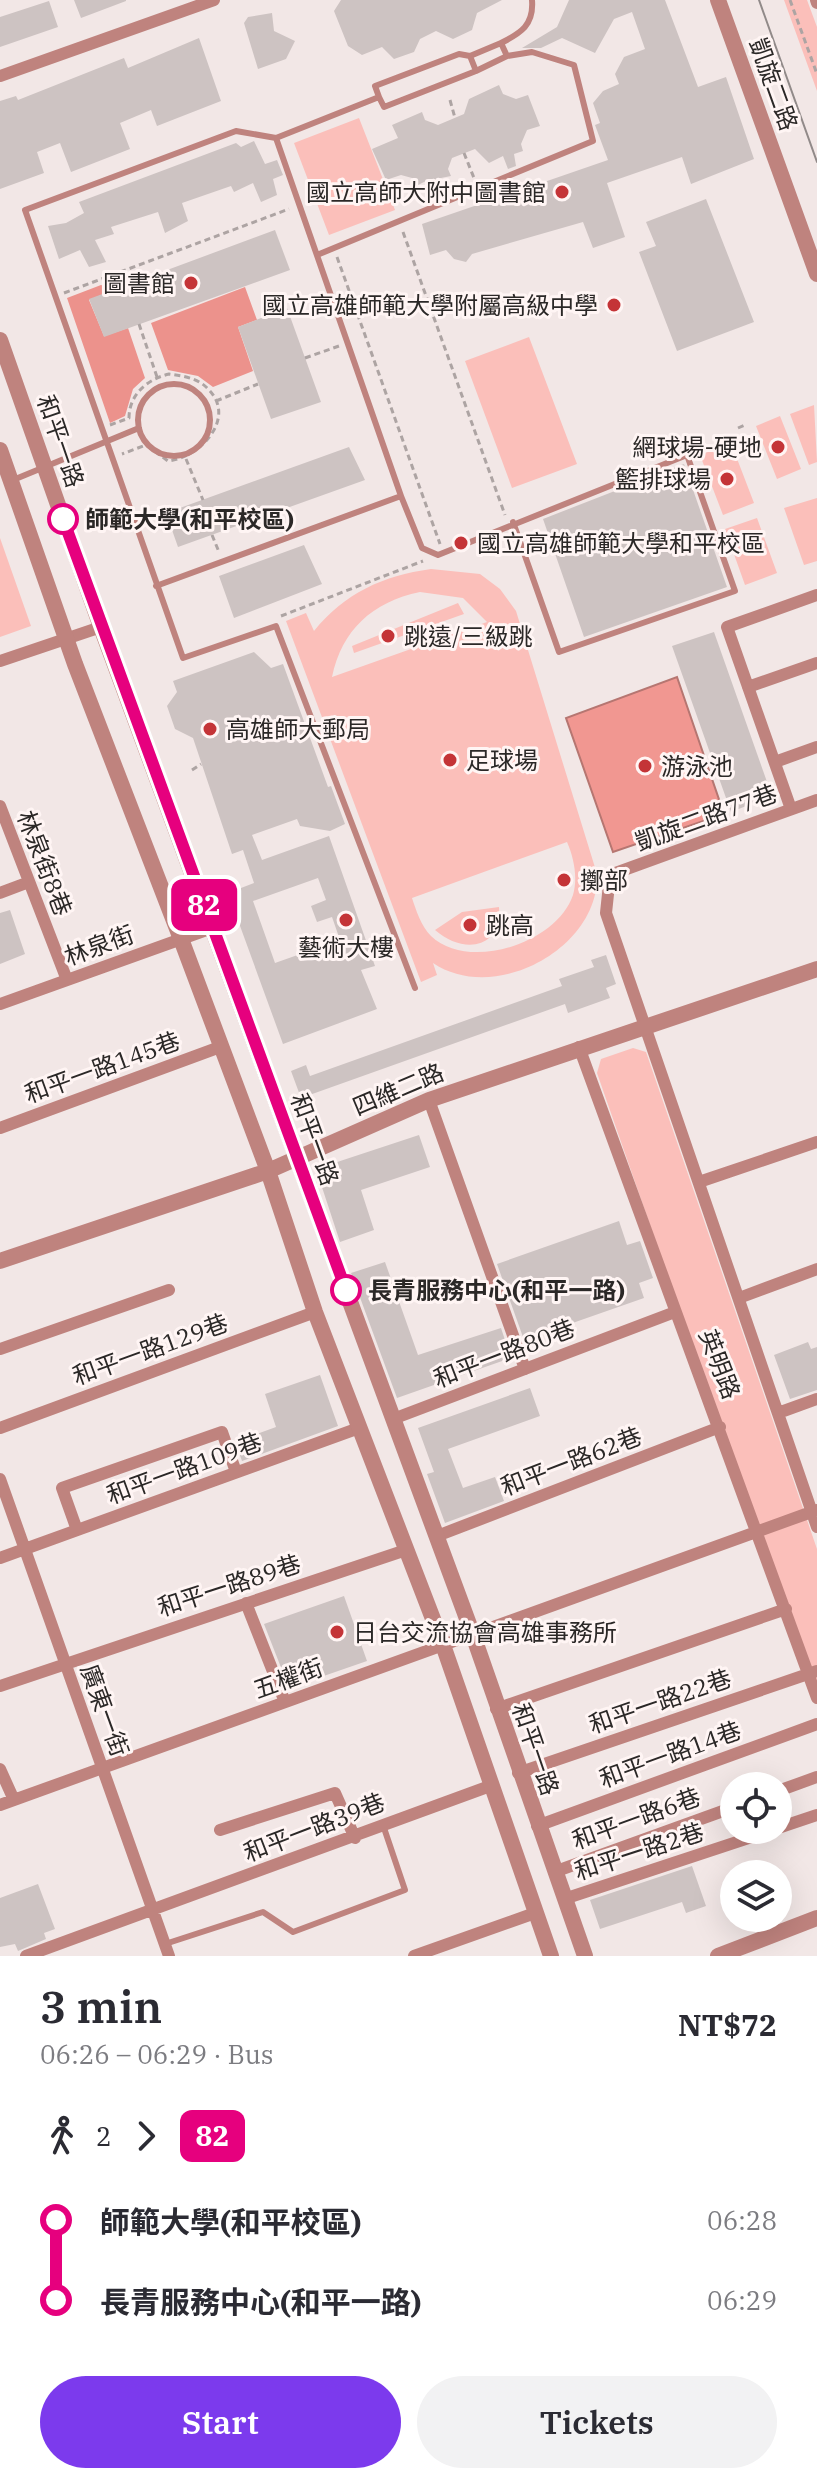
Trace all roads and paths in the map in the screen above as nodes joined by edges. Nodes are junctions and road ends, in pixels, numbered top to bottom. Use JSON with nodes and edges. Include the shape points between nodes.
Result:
{"nodes":[{"id":1,"x":214,"y":0,"type":"edge"},
{"id":2,"x":532,"y":0,"type":"edge"},
{"id":3,"x":718,"y":0,"type":"edge"},
{"id":4,"x":790,"y":0,"type":"edge"},
{"id":5,"x":501,"y":43,"type":"junction"},
{"id":6,"x":470,"y":56,"type":"junction"},
{"id":7,"x":507,"y":56,"type":"junction"},
{"id":8,"x":476,"y":71,"type":"junction"},
{"id":9,"x":817,"y":74,"type":"edge"},
{"id":10,"x":0,"y":76,"type":"edge"},
{"id":11,"x":379,"y":97,"type":"junction"},
{"id":12,"x":450,"y":100,"type":"dead end"},
{"id":13,"x":455,"y":118,"type":"dead end"},
{"id":14,"x":276,"y":138,"type":"junction"},
{"id":15,"x":464,"y":153,"type":"dead end"},
{"id":16,"x":478,"y":189,"type":"junction"},
{"id":17,"x":300,"y":205,"type":"junction"},
{"id":18,"x":400,"y":225,"type":"dead end"},
{"id":19,"x":335,"y":250,"type":"dead end"},
{"id":20,"x":317,"y":255,"type":"junction"},
{"id":21,"x":119,"y":272,"type":"junction"},
{"id":22,"x":817,"y":274,"type":"edge"},
{"id":23,"x":125,"y":286,"type":"dead end"},
{"id":24,"x":62,"y":293,"type":"dead end"},
{"id":25,"x":139,"y":324,"type":"dead end"},
{"id":26,"x":0,"y":340,"type":"edge"},
{"id":27,"x":344,"y":345,"type":"dead end"},
{"id":28,"x":305,"y":358,"type":"dead end"},
{"id":29,"x":157,"y":377,"type":"junction"},
{"id":30,"x":258,"y":384,"type":"dead end"},
{"id":31,"x":216,"y":401,"type":"junction"},
{"id":32,"x":747,"y":424,"type":"dead end"},
{"id":33,"x":105,"y":425,"type":"junction"},
{"id":34,"x":139,"y":428,"type":"junction"},
{"id":35,"x":738,"y":428,"type":"dead end"},
{"id":36,"x":106,"y":442,"type":"junction"},
{"id":37,"x":0,"y":450,"type":"edge"},
{"id":38,"x":116,"y":456,"type":"dead end"},
{"id":39,"x":186,"y":459,"type":"junction"},
{"id":40,"x":45,"y":467,"type":"junction"},
{"id":41,"x":11,"y":481,"type":"junction"},
{"id":42,"x":401,"y":496,"type":"junction"},
{"id":43,"x":203,"y":500,"type":"dead end"},
{"id":44,"x":511,"y":521,"type":"junction"},
{"id":45,"x":212,"y":535,"type":"dead end"},
{"id":46,"x":453,"y":539,"type":"dead end"},
{"id":47,"x":438,"y":555,"type":"junction"},
{"id":48,"x":222,"y":559,"type":"dead end"},
{"id":49,"x":156,"y":586,"type":"junction"},
{"id":50,"x":817,"y":595,"type":"edge"},
{"id":51,"x":276,"y":626,"type":"junction"},
{"id":52,"x":101,"y":627,"type":"junction"},
{"id":53,"x":66,"y":639,"type":"junction"},
{"id":54,"x":0,"y":661,"type":"edge"},
{"id":55,"x":817,"y":663,"type":"edge"},
{"id":56,"x":748,"y":687,"type":"junction"},
{"id":57,"x":817,"y":747,"type":"edge"},
{"id":58,"x":775,"y":762,"type":"junction"},
{"id":59,"x":201,"y":764,"type":"dead end"},
{"id":60,"x":192,"y":770,"type":"dead end"},
{"id":61,"x":817,"y":800,"type":"edge"},
{"id":62,"x":0,"y":806,"type":"edge"},
{"id":63,"x":791,"y":809,"type":"junction"},
{"id":64,"x":610,"y":875,"type":"joint"},
{"id":65,"x":29,"y":882,"type":"junction"},
{"id":66,"x":0,"y":893,"type":"edge"},
{"id":67,"x":212,"y":928,"type":"junction"},
{"id":68,"x":181,"y":939,"type":"junction"},
{"id":69,"x":817,"y":969,"type":"edge"},
{"id":70,"x":67,"y":980,"type":"junction"},
{"id":71,"x":415,"y":988,"type":"dead end"},
{"id":72,"x":0,"y":1004,"type":"edge"},
{"id":73,"x":645,"y":1025,"type":"junction"},
{"id":74,"x":220,"y":1047,"type":"junction"},
{"id":75,"x":579,"y":1047,"type":"junction"},
{"id":76,"x":429,"y":1100,"type":"junction"},
{"id":77,"x":0,"y":1128,"type":"edge"},
{"id":78,"x":817,"y":1142,"type":"edge"},
{"id":79,"x":297,"y":1160,"type":"junction"},
{"id":80,"x":268,"y":1171,"type":"junction"},
{"id":81,"x":699,"y":1182,"type":"junction"},
{"id":82,"x":0,"y":1261,"type":"edge"},
{"id":83,"x":817,"y":1269,"type":"edge"},
{"id":84,"x":169,"y":1290,"type":"dead end"},
{"id":85,"x":739,"y":1298,"type":"junction"},
{"id":86,"x":315,"y":1312,"type":"junction"},
{"id":87,"x":675,"y":1312,"type":"junction"},
{"id":88,"x":0,"y":1349,"type":"edge"},
{"id":89,"x":525,"y":1369,"type":"junction"},
{"id":90,"x":817,"y":1399,"type":"edge"},
{"id":91,"x":778,"y":1413,"type":"junction"},
{"id":92,"x":393,"y":1419,"type":"junction"},
{"id":93,"x":720,"y":1427,"type":"junction"},
{"id":94,"x":0,"y":1428,"type":"edge"},
{"id":95,"x":359,"y":1428,"type":"junction"},
{"id":96,"x":236,"y":1472,"type":"junction"},
{"id":97,"x":0,"y":1479,"type":"edge"},
{"id":98,"x":814,"y":1511,"type":"edge"},
{"id":99,"x":817,"y":1527,"type":"edge"},
{"id":100,"x":77,"y":1530,"type":"junction"},
{"id":101,"x":757,"y":1532,"type":"junction"},
{"id":102,"x":437,"y":1536,"type":"junction"},
{"id":103,"x":25,"y":1549,"type":"junction"},
{"id":104,"x":406,"y":1550,"type":"junction"},
{"id":105,"x":0,"y":1558,"type":"edge"},
{"id":106,"x":246,"y":1603,"type":"junction"},
{"id":107,"x":786,"y":1609,"type":"junction"},
{"id":108,"x":473,"y":1635,"type":"junction"},
{"id":109,"x":443,"y":1645,"type":"junction"},
{"id":110,"x":65,"y":1663,"type":"junction"},
{"id":111,"x":813,"y":1672,"type":"edge"},
{"id":112,"x":0,"y":1686,"type":"edge"},
{"id":113,"x":817,"y":1698,"type":"edge"},
{"id":114,"x":285,"y":1702,"type":"junction"},
{"id":115,"x":496,"y":1709,"type":"junction"},
{"id":116,"x":817,"y":1724,"type":"edge"},
{"id":117,"x":102,"y":1768,"type":"junction"},
{"id":118,"x":0,"y":1769,"type":"edge"},
{"id":119,"x":518,"y":1773,"type":"junction"},
{"id":120,"x":817,"y":1777,"type":"edge"},
{"id":121,"x":490,"y":1786,"type":"junction"},
{"id":122,"x":792,"y":1786,"type":"edge"},
{"id":123,"x":14,"y":1800,"type":"junction"},
{"id":124,"x":0,"y":1805,"type":"edge"},
{"id":125,"x":720,"y":1812,"type":"edge"},
{"id":126,"x":817,"y":1815,"type":"edge"},
{"id":127,"x":383,"y":1824,"type":"junction"},
{"id":128,"x":792,"y":1824,"type":"edge"},
{"id":129,"x":537,"y":1826,"type":"junction"},
{"id":130,"x":220,"y":1830,"type":"dead end"},
{"id":131,"x":355,"y":1838,"type":"junction"},
{"id":132,"x":731,"y":1844,"type":"edge"},
{"id":133,"x":554,"y":1872,"type":"junction"},
{"id":134,"x":564,"y":1899,"type":"junction"},
{"id":135,"x":155,"y":1910,"type":"junction"},
{"id":136,"x":535,"y":1913,"type":"junction"},
{"id":137,"x":817,"y":1918,"type":"edge"},
{"id":138,"x":167,"y":1950,"type":"edge"},
{"id":139,"x":728,"y":1954,"type":"edge"},
{"id":140,"x":26,"y":1956,"type":"edge"},
{"id":141,"x":414,"y":1956,"type":"edge"},
{"id":142,"x":551,"y":1956,"type":"edge"},
{"id":143,"x":585,"y":1956,"type":"edge"}],
"edges":[{"from":1,"to":10,"type":"street"},
{"from":2,"to":5,"type":"lane","via":[[533,13],[523,32]]},
{"from":3,"to":22,"type":"street","name":"凱旋二路"},
{"from":4,"to":9,"type":"path"},
{"from":5,"to":6,"type":"lane"},
{"from":5,"to":7,"type":"lane"},
{"from":6,"to":8,"type":"lane"},
{"from":6,"to":11,"type":"lane","via":[[459,54],[375,86]]},
{"from":7,"to":8,"type":"lane"},
{"from":7,"to":16,"type":"lane","via":[[532,52],[574,65],[593,141]]},
{"from":8,"to":11,"type":"lane","via":[[384,107]]},
{"from":11,"to":14,"type":"lane"},
{"from":12,"to":13,"type":"path"},
{"from":14,"to":17,"type":"lane"},
{"from":14,"to":33,"type":"lane","via":[[236,131],[25,210]]},
{"from":15,"to":16,"type":"path"},
{"from":16,"to":20,"type":"lane"},
{"from":17,"to":20,"type":"lane"},
{"from":17,"to":21,"type":"path"},
{"from":18,"to":44,"type":"path"},
{"from":19,"to":46,"type":"path","via":[[440,544]]},
{"from":20,"to":42,"type":"lane"},
{"from":21,"to":23,"type":"path"},
{"from":21,"to":24,"type":"path"},
{"from":25,"to":29,"type":"path"},
{"from":26,"to":40,"type":"street","name":"和平一路"},
{"from":27,"to":28,"type":"path"},
{"from":29,"to":31,"type":"path","via":[[189,377],[211,391]]},
{"from":29,"to":33,"type":"path","via":[[134,398],[129,418]]},
{"from":30,"to":31,"type":"path"},
{"from":31,"to":39,"type":"path","via":[[213,431]]},
{"from":32,"to":35,"type":"path"},
{"from":33,"to":36,"type":"lane"},
{"from":34,"to":34,"type":"lane","via":[[151,448],[173,456],[185,454],[209,430],[208,407],[181,384],[158,388],[141,405]]},
{"from":34,"to":36,"type":"lane"},
{"from":36,"to":40,"type":"lane"},
{"from":36,"to":49,"type":"lane"},
{"from":37,"to":41,"type":"street"},
{"from":38,"to":39,"type":"path","via":[[146,445],[168,461]]},
{"from":39,"to":43,"type":"path"},
{"from":40,"to":41,"type":"lane"},
{"from":40,"to":52,"type":"street","name":"和平一路"},
{"from":41,"to":53,"type":"street"},
{"from":42,"to":47,"type":"lane","via":[[422,548]]},
{"from":42,"to":49,"type":"lane"},
{"from":44,"to":44,"type":"lane","via":[[687,455],[735,591],[559,652]]},
{"from":44,"to":47,"type":"lane"},
{"from":45,"to":48,"type":"path"},
{"from":47,"to":51,"type":"path","via":[[281,616]]},
{"from":49,"to":51,"type":"lane","via":[[183,658]]},
{"from":50,"to":56,"type":"street","via":[[727,627]]},
{"from":51,"to":71,"type":"lane"},
{"from":52,"to":53,"type":"street"},
{"from":52,"to":67,"type":"street","name":"和平一路"},
{"from":53,"to":54,"type":"street"},
{"from":53,"to":68,"type":"street"},
{"from":55,"to":56,"type":"street"},
{"from":56,"to":58,"type":"street"},
{"from":57,"to":58,"type":"street"},
{"from":58,"to":63,"type":"street"},
{"from":59,"to":60,"type":"path"},
{"from":61,"to":63,"type":"street","name":"凱旋二路77巷"},
{"from":62,"to":65,"type":"street","name":"林泉街8巷"},
{"from":63,"to":64,"type":"street","name":"凱旋二路77巷"},
{"from":64,"to":73,"type":"street","name":"英明路","via":[[606,913]]},
{"from":65,"to":66,"type":"street"},
{"from":65,"to":70,"type":"street","name":"林泉街8巷"},
{"from":67,"to":68,"type":"street","name":"林泉街"},
{"from":67,"to":79,"type":"street","name":"和平一路"},
{"from":68,"to":70,"type":"street","name":"林泉街"},
{"from":68,"to":74,"type":"street"},
{"from":69,"to":73,"type":"street","name":"四維二路"},
{"from":70,"to":72,"type":"street","name":"林泉街"},
{"from":73,"to":75,"type":"street","name":"四維二路"},
{"from":73,"to":81,"type":"street","name":"英明路"},
{"from":74,"to":77,"type":"street","name":"和平一路145巷"},
{"from":74,"to":80,"type":"street"},
{"from":75,"to":76,"type":"street","name":"四維二路"},
{"from":75,"to":87,"type":"street","name":"英明路"},
{"from":76,"to":79,"type":"street","name":"四維二路"},
{"from":76,"to":89,"type":"street"},
{"from":78,"to":81,"type":"street"},
{"from":79,"to":80,"type":"street","name":"四維二路"},
{"from":79,"to":92,"type":"street","name":"和平一路"},
{"from":80,"to":82,"type":"street","name":"四維二路"},
{"from":80,"to":86,"type":"street"},
{"from":81,"to":85,"type":"street","name":"英明路"},
{"from":83,"to":85,"type":"street"},
{"from":84,"to":88,"type":"street"},
{"from":85,"to":91,"type":"street","name":"英明路"},
{"from":86,"to":94,"type":"street","name":"和平一路129巷"},
{"from":86,"to":95,"type":"street"},
{"from":87,"to":89,"type":"street","name":"和平一路80巷"},
{"from":87,"to":93,"type":"street","name":"英明路"},
{"from":89,"to":92,"type":"street","name":"和平一路80巷"},
{"from":90,"to":91,"type":"street"},
{"from":91,"to":98,"type":"street","name":"英明路"},
{"from":92,"to":102,"type":"street","name":"和平一路"},
{"from":93,"to":101,"type":"street","name":"英明路"},
{"from":93,"to":102,"type":"street","name":"和平一路62巷"},
{"from":95,"to":96,"type":"street","name":"和平一路109巷"},
{"from":95,"to":104,"type":"street"},
{"from":96,"to":100,"type":"street","name":"和平一路109巷"},
{"from":96,"to":100,"type":"street","via":[[222,1432],[62,1488]]},
{"from":97,"to":103,"type":"street","name":"廣東一街"},
{"from":98,"to":99,"type":"street","name":"英明路"},
{"from":98,"to":101,"type":"street","name":"五權街"},
{"from":100,"to":103,"type":"street","name":"和平一路109巷"},
{"from":101,"to":107,"type":"street","name":"英明路"},
{"from":101,"to":108,"type":"street","name":"五權街"},
{"from":102,"to":108,"type":"street","name":"和平一路"},
{"from":103,"to":105,"type":"street","name":"和平一路109巷"},
{"from":103,"to":110,"type":"street","name":"廣東一街"},
{"from":104,"to":106,"type":"street","name":"和平一路89巷"},
{"from":104,"to":109,"type":"street"},
{"from":106,"to":110,"type":"street","name":"和平一路89巷"},
{"from":106,"to":114,"type":"street"},
{"from":107,"to":111,"type":"street","name":"英明路"},
{"from":107,"to":115,"type":"street"},
{"from":108,"to":109,"type":"street","name":"五權街"},
{"from":108,"to":115,"type":"street","name":"和平一路"},
{"from":109,"to":114,"type":"street","name":"五權街"},
{"from":109,"to":121,"type":"street"},
{"from":110,"to":112,"type":"street","name":"和平一路89巷"},
{"from":110,"to":117,"type":"street","name":"廣東一街"},
{"from":111,"to":113,"type":"street","name":"英明路"},
{"from":111,"to":119,"type":"street","name":"和平一路22巷"},
{"from":114,"to":117,"type":"street","name":"五權街"},
{"from":115,"to":119,"type":"street","name":"和平一路"},
{"from":116,"to":129,"type":"street","name":"和平一路14巷"},
{"from":117,"to":123,"type":"street","name":"五權街"},
{"from":117,"to":135,"type":"street","name":"廣東一街"},
{"from":118,"to":123,"type":"street"},
{"from":119,"to":129,"type":"street","name":"和平一路"},
{"from":120,"to":122,"type":"street"},
{"from":121,"to":127,"type":"street","name":"和平一路39巷"},
{"from":121,"to":136,"type":"street"},
{"from":123,"to":124,"type":"street","name":"五權街"},
{"from":125,"to":133,"type":"street","name":"和平一路6巷"},
{"from":126,"to":128,"type":"street","name":"和平一路2巷"},
{"from":127,"to":131,"type":"street","name":"和平一路39巷"},
{"from":127,"to":138,"type":"lane","via":[[405,1890],[293,1932],[263,1912]]},
{"from":129,"to":133,"type":"street","name":"和平一路"},
{"from":130,"to":131,"type":"street","via":[[335,1793]]},
{"from":131,"to":135,"type":"street","name":"和平一路39巷"},
{"from":132,"to":134,"type":"street","name":"和平一路2巷"},
{"from":133,"to":134,"type":"street","name":"和平一路"},
{"from":134,"to":143,"type":"street","name":"和平一路"},
{"from":135,"to":138,"type":"street","name":"廣東一街"},
{"from":135,"to":140,"type":"street","name":"和平一路39巷"},
{"from":136,"to":141,"type":"street"},
{"from":136,"to":142,"type":"street"},
{"from":137,"to":139,"type":"street"}]}
